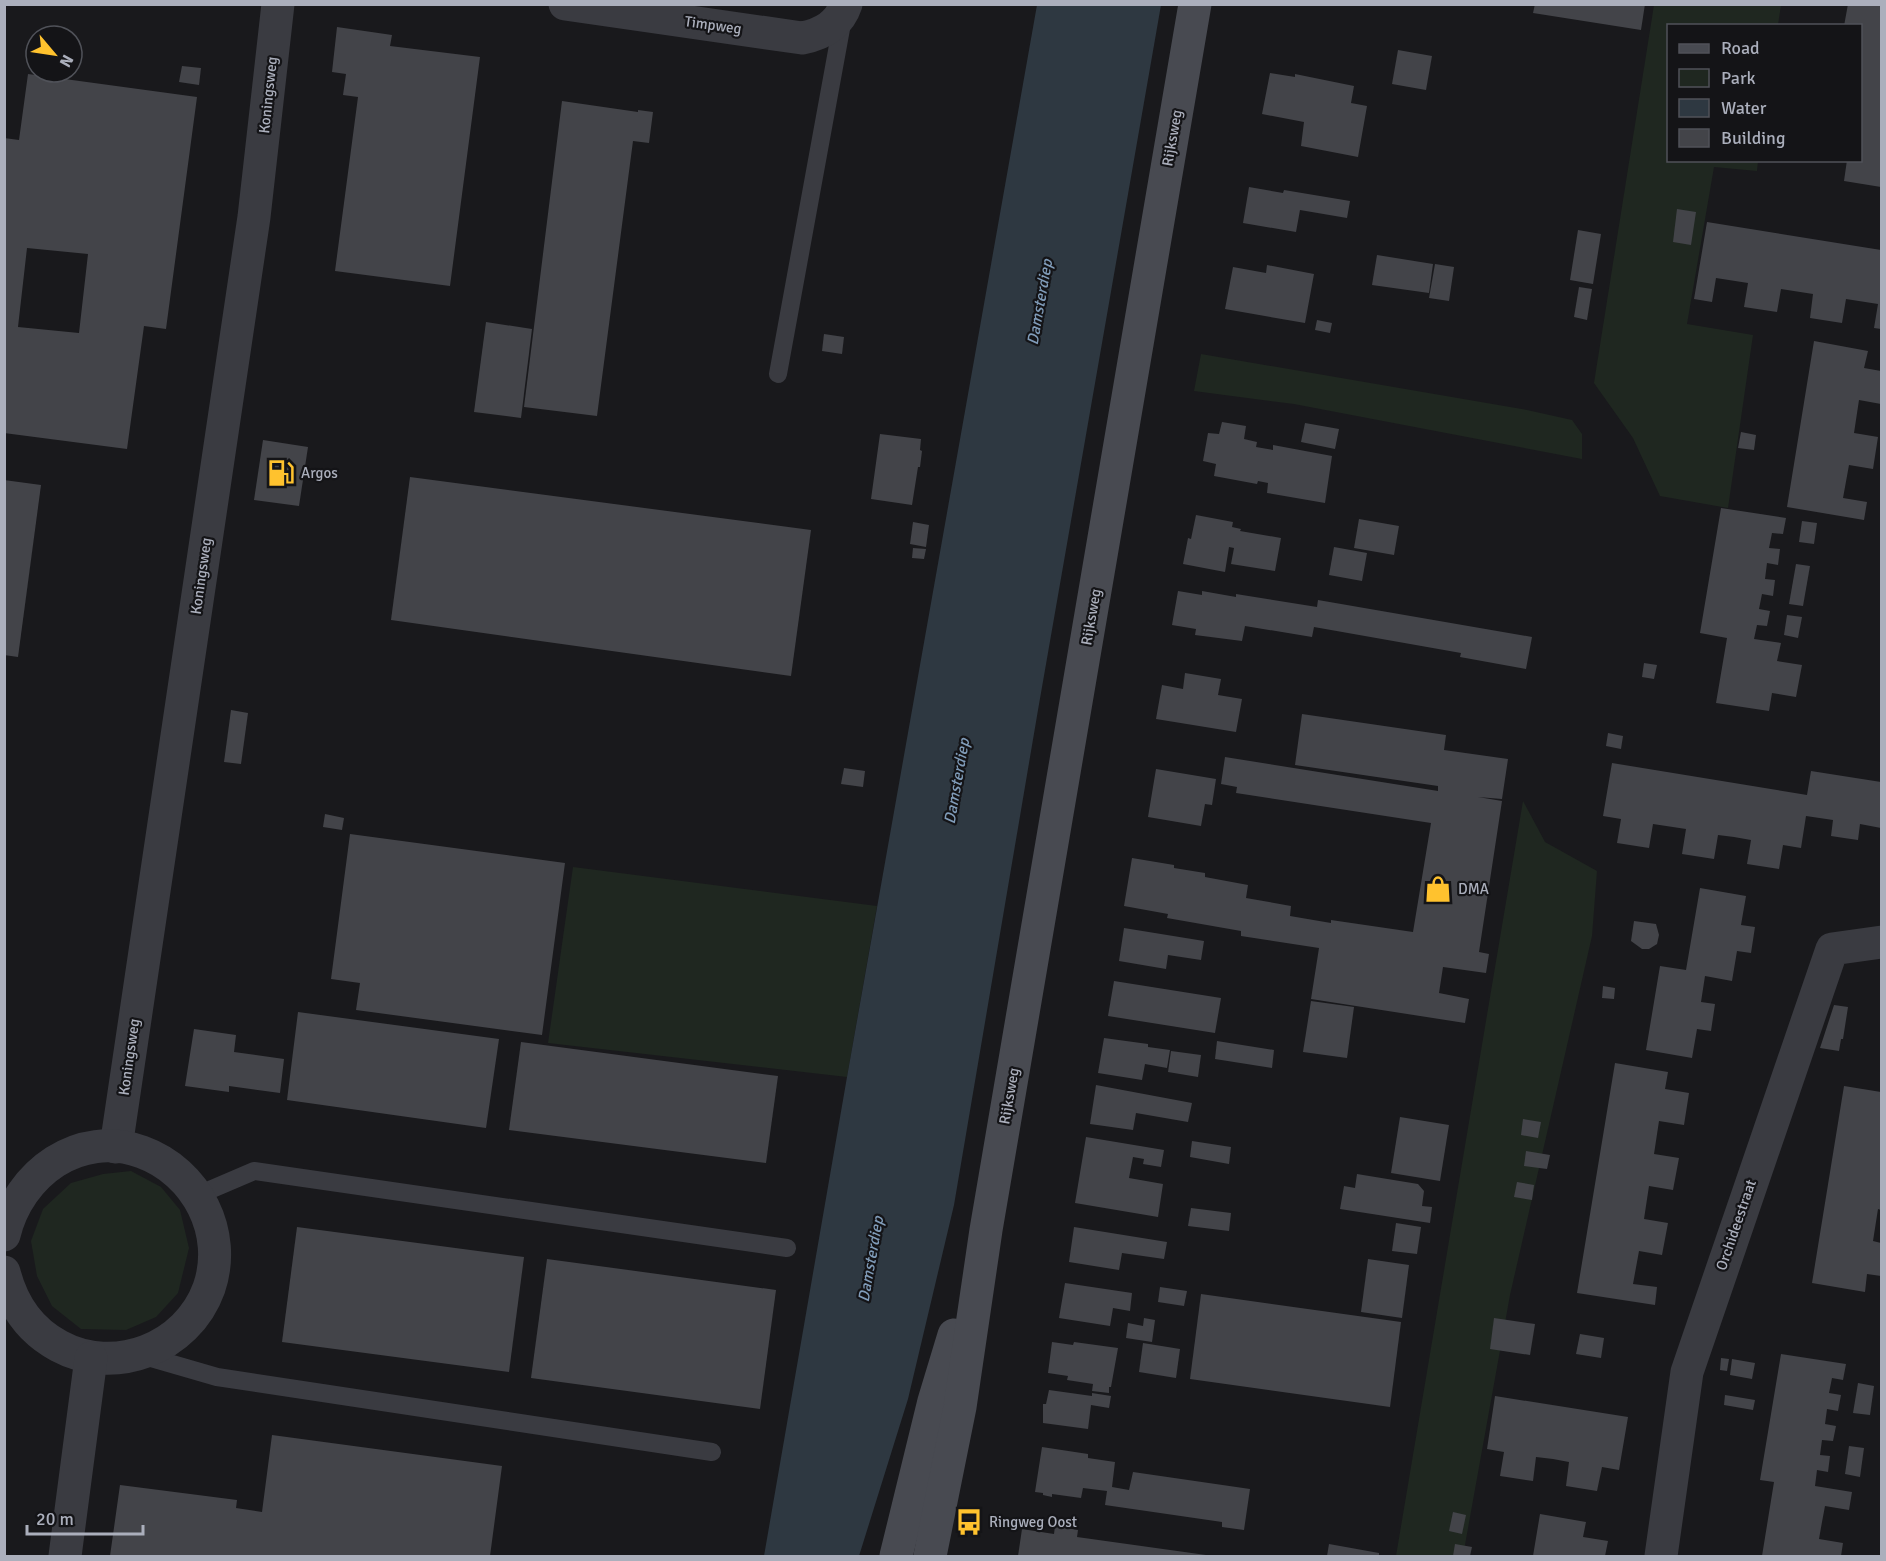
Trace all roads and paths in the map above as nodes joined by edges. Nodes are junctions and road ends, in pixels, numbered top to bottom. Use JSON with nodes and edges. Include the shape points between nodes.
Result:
{"nodes":[{"id":1,"x":278,"y":4,"type":"edge"},
{"id":2,"x":566,"y":4,"type":"edge"},
{"id":3,"x":1195,"y":4,"type":"edge"},
{"id":4,"x":845,"y":7,"type":"edge"},
{"id":5,"x":778,"y":374,"type":"dead end"},
{"id":6,"x":1881,"y":942,"type":"edge"},
{"id":7,"x":116,"y":1147,"type":"junction"},
{"id":8,"x":198,"y":1195,"type":"junction"},
{"id":9,"x":986,"y":1230,"type":"junction"},
{"id":10,"x":4,"y":1235,"type":"edge"},
{"id":11,"x":787,"y":1248,"type":"dead end"},
{"id":12,"x":4,"y":1272,"type":"edge"},
{"id":13,"x":139,"y":1354,"type":"junction"},
{"id":14,"x":91,"y":1358,"type":"junction"},
{"id":15,"x":712,"y":1452,"type":"dead end"},
{"id":16,"x":65,"y":1557,"type":"edge"},
{"id":17,"x":896,"y":1557,"type":"edge"},
{"id":18,"x":930,"y":1557,"type":"edge"},
{"id":19,"x":1661,"y":1557,"type":"edge"}],
"edges":[{"from":1,"to":7,"type":"street","name":"Koningsweg","via":[[254,217]]},
{"from":2,"to":4,"type":"street","name":"Timpweg","via":[[802,38],[827,30]]},
{"from":3,"to":9,"type":"main road","name":"Rijksweg"},
{"from":4,"to":5,"type":"lane"},
{"from":6,"to":19,"type":"street","name":"Orchideestraat","via":[[1832,949],[1687,1372]]},
{"from":7,"to":8,"type":"street","via":[[163,1161]]},
{"from":7,"to":10,"type":"street","via":[[93,1148],[50,1164],[18,1197]]},
{"from":8,"to":11,"type":"lane","via":[[254,1171]]},
{"from":8,"to":13,"type":"street","via":[[209,1217],[214,1241],[214,1266],[208,1289],[182,1330]]},
{"from":9,"to":17,"type":"main road","name":"Rijksweg","via":[[934,1401]]},
{"from":9,"to":18,"type":"main road","name":"Rijksweg","via":[[960,1407]]},
{"from":12,"to":14,"type":"street","via":[[17,1308],[31,1326],[49,1341]]},
{"from":13,"to":14,"type":"street"},
{"from":13,"to":15,"type":"lane","via":[[217,1377]]},
{"from":14,"to":16,"type":"street"}]}
